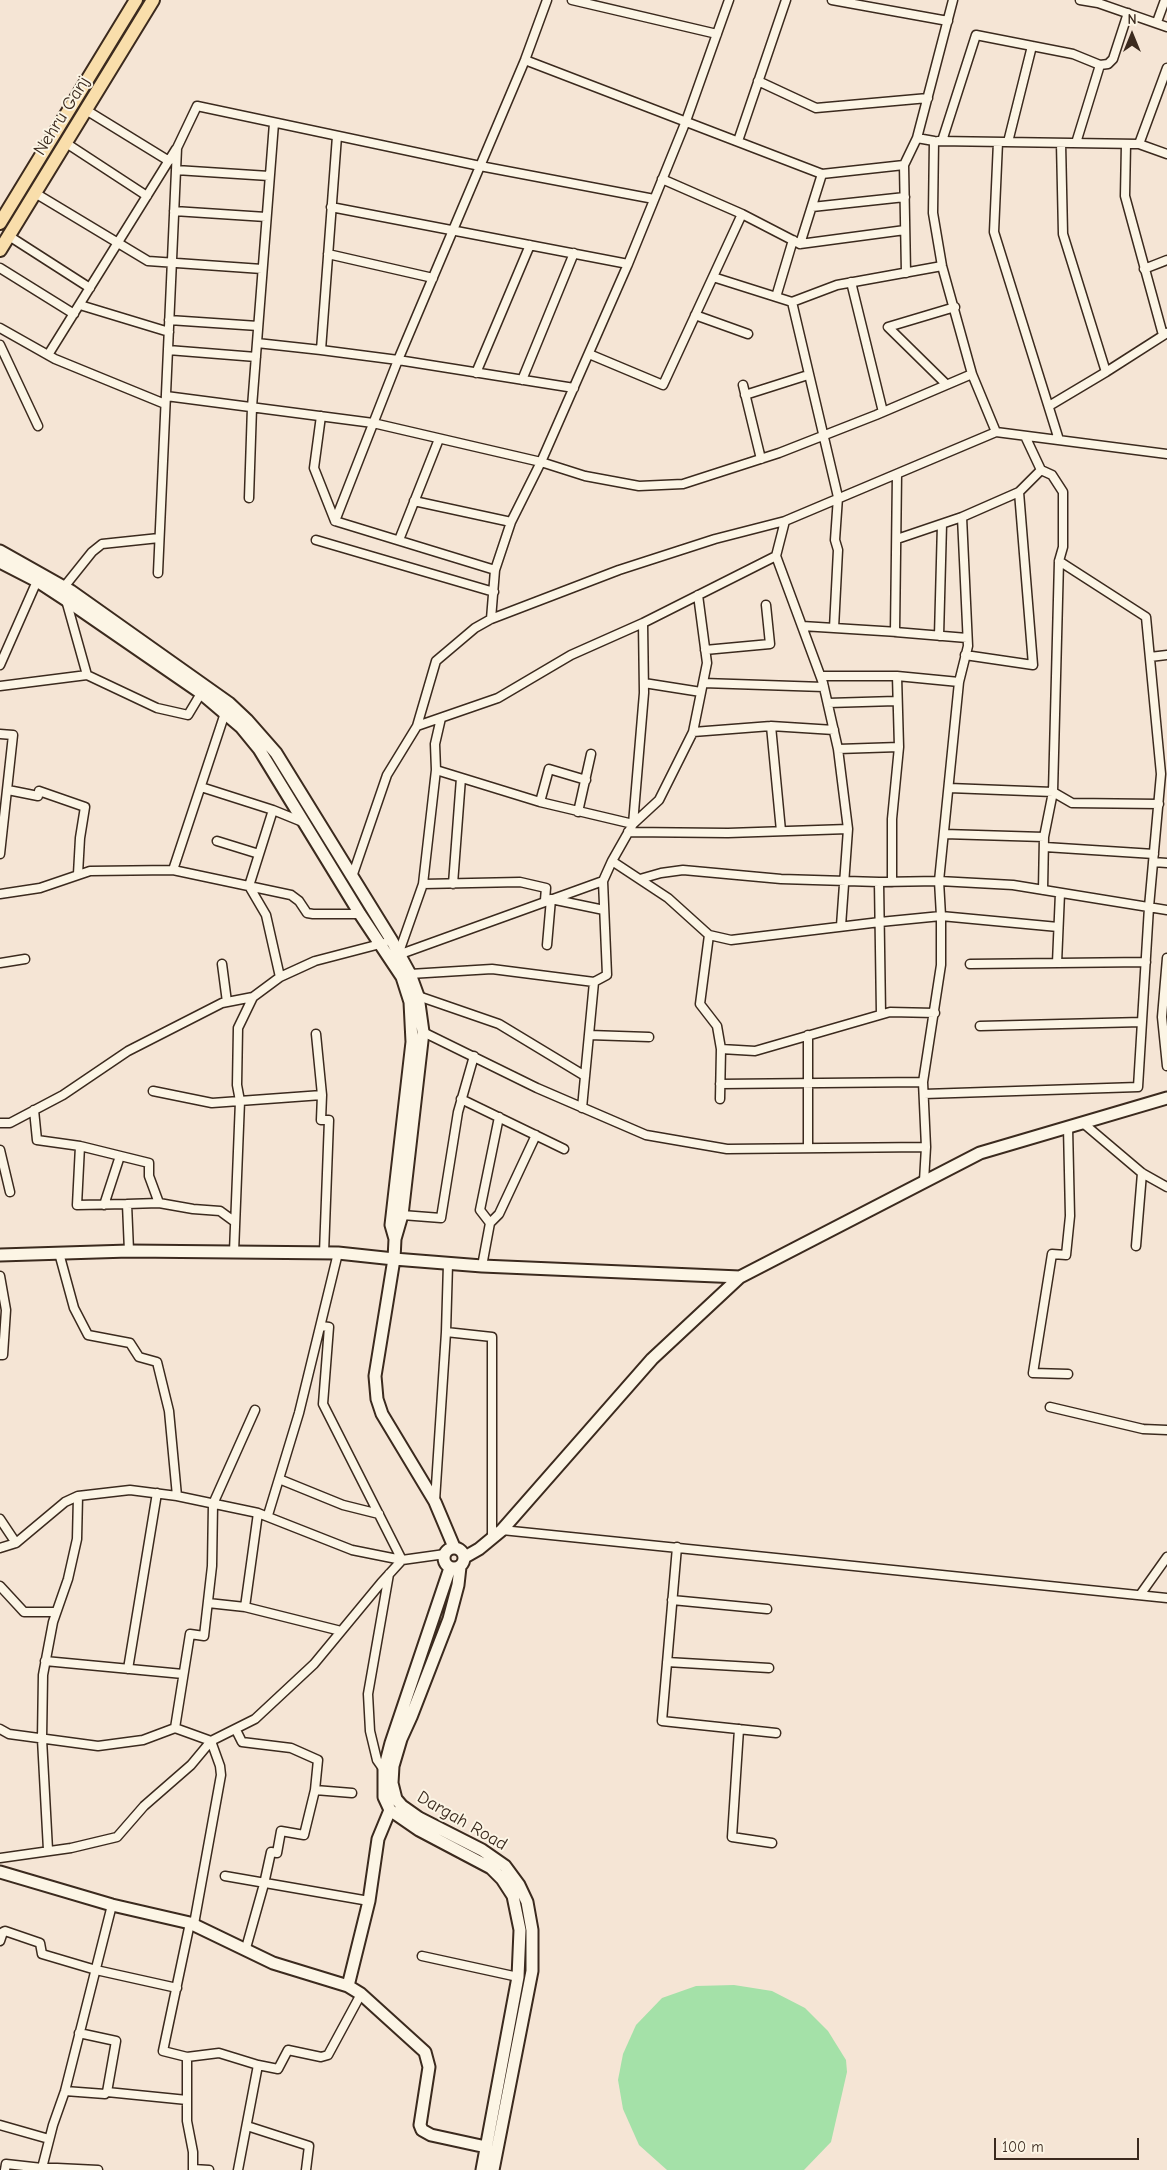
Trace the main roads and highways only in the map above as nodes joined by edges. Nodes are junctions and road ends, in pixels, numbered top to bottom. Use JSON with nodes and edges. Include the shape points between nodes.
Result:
{"nodes":[{"id":1,"x":136,"y":0,"type":"edge"},
{"id":2,"x":153,"y":0,"type":"edge"},
{"id":3,"x":0,"y":223,"type":"edge"},
{"id":4,"x":0,"y":250,"type":"edge"},
{"id":5,"x":0,"y":551,"type":"edge"},
{"id":6,"x":0,"y":562,"type":"edge"},
{"id":7,"x":202,"y":690,"type":"junction"},
{"id":8,"x":1167,"y":1098,"type":"edge"},
{"id":9,"x":395,"y":1239,"type":"junction"},
{"id":10,"x":0,"y":1255,"type":"edge"},
{"id":11,"x":394,"y":1259,"type":"junction"},
{"id":12,"x":740,"y":1277,"type":"junction"},
{"id":13,"x":449,"y":1551,"type":"junction"},
{"id":14,"x":458,"y":1564,"type":"junction"},
{"id":15,"x":390,"y":1810,"type":"junction"},
{"id":16,"x":0,"y":1872,"type":"edge"},
{"id":17,"x":348,"y":1986,"type":"junction"},
{"id":18,"x":486,"y":2147,"type":"junction"},
{"id":19,"x":482,"y":2170,"type":"edge"},
{"id":20,"x":493,"y":2170,"type":"edge"}],
"edges":[{"from":1,"to":3,"type":"main road","name":"Nehru Ganj"},
{"from":2,"to":4,"type":"main road","name":"Nehru Ganj"},
{"from":5,"to":7,"type":"main road","via":[[64,587]]},
{"from":6,"to":7,"type":"main road","via":[[37,581]]},
{"from":7,"to":9,"type":"main road","via":[[260,749],[402,977],[408,993],[412,1042],[391,1225]]},
{"from":7,"to":9,"type":"main road","via":[[229,703],[276,753],[392,941],[418,996],[423,1032],[402,1215]]},
{"from":8,"to":12,"type":"main road","via":[[980,1153]]},
{"from":9,"to":11,"type":"main road"},
{"from":10,"to":11,"type":"main road","via":[[129,1251],[338,1253]]},
{"from":11,"to":12,"type":"main road"},
{"from":11,"to":13,"type":"main road","via":[[375,1376],[377,1399],[382,1414],[435,1502]]},
{"from":12,"to":14,"type":"main road","via":[[652,1359],[502,1530]]},
{"from":13,"to":14,"type":"main road","via":[[444,1559]]},
{"from":13,"to":14,"type":"main road","via":[[463,1552]]},
{"from":14,"to":15,"type":"main road","name":"Dargah Road","via":[[391,1743],[384,1770],[384,1797]]},
{"from":14,"to":20,"type":"main road","name":"Dargah Road","via":[[458,1585],[449,1619],[401,1739],[393,1766],[392,1784],[396,1799],[402,1806],[505,1866],[527,1902],[532,1930],[532,1971]]},
{"from":15,"to":17,"type":"main road","via":[[378,1839],[369,1901]]},
{"from":15,"to":18,"type":"main road","name":"Dargah Road","via":[[419,1830],[491,1868],[513,1896],[520,1930],[518,1977]]},
{"from":16,"to":17,"type":"main road","via":[[112,1905],[192,1923],[273,1963]]},
{"from":17,"to":18,"type":"main road","via":[[425,2052],[428,2077],[420,2125],[422,2130],[431,2135]]},
{"from":18,"to":19,"type":"main road","name":"Dargah Road"}]}
